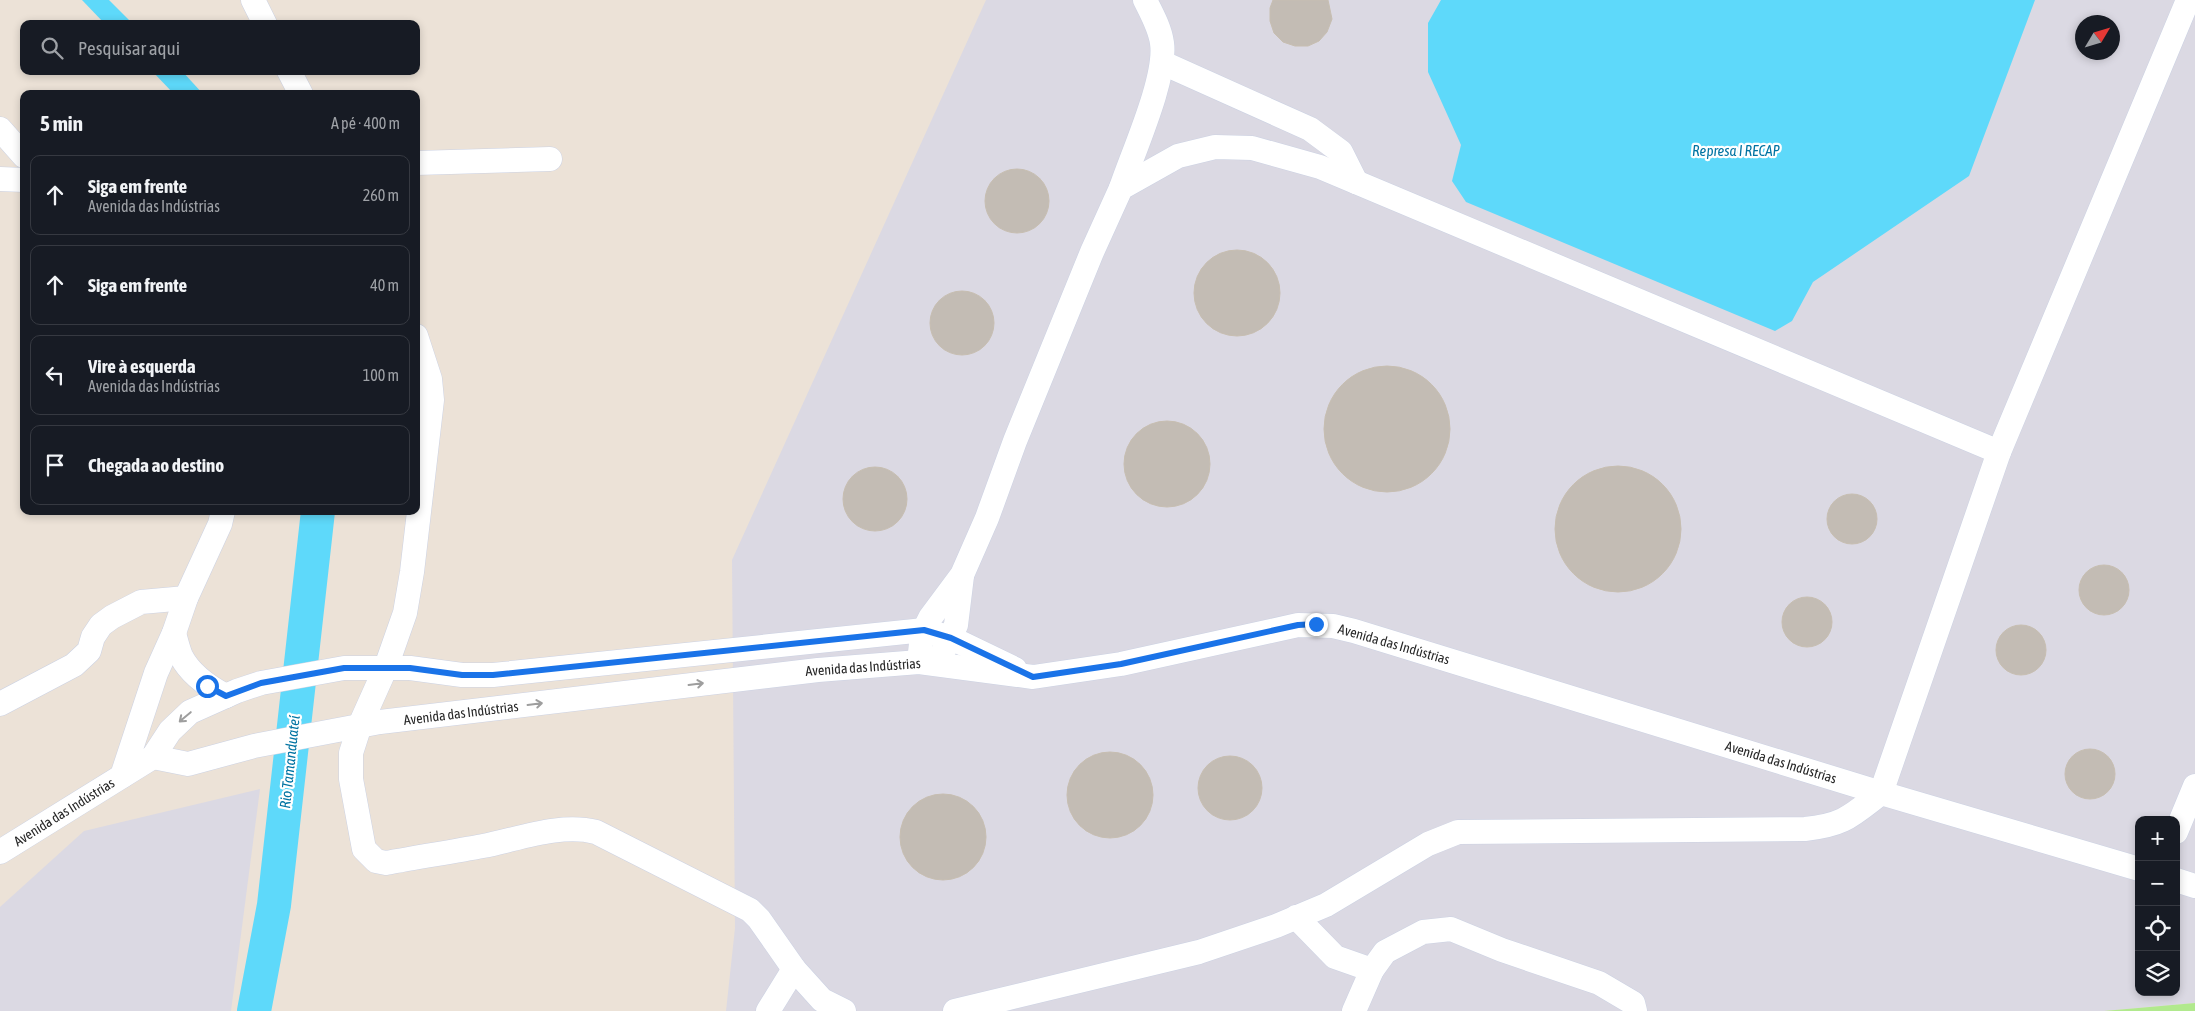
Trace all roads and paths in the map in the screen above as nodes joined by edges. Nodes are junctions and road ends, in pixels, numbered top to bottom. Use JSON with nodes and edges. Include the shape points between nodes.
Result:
{"nodes":[{"id":1,"x":253,"y":0,"type":"edge"},
{"id":2,"x":1145,"y":0,"type":"edge"},
{"id":3,"x":2188,"y":0,"type":"edge"},
{"id":4,"x":263,"y":20,"type":"edge"},
{"id":5,"x":1162,"y":63,"type":"junction"},
{"id":6,"x":291,"y":75,"type":"edge"},
{"id":7,"x":299,"y":90,"type":"edge"},
{"id":8,"x":0,"y":129,"type":"edge"},
{"id":9,"x":20,"y":152,"type":"edge"},
{"id":10,"x":550,"y":159,"type":"dead end"},
{"id":11,"x":420,"y":163,"type":"edge"},
{"id":12,"x":0,"y":179,"type":"edge"},
{"id":13,"x":20,"y":180,"type":"edge"},
{"id":14,"x":1356,"y":182,"type":"junction"},
{"id":15,"x":1121,"y":188,"type":"junction"},
{"id":16,"x":420,"y":348,"type":"edge"},
{"id":17,"x":1998,"y":452,"type":"junction"},
{"id":18,"x":420,"y":498,"type":"edge"},
{"id":19,"x":222,"y":515,"type":"edge"},
{"id":20,"x":418,"y":515,"type":"edge"},
{"id":21,"x":962,"y":574,"type":"junction"},
{"id":22,"x":186,"y":598,"type":"junction"},
{"id":23,"x":924,"y":630,"type":"junction"},
{"id":24,"x":174,"y":633,"type":"junction"},
{"id":25,"x":951,"y":638,"type":"junction"},
{"id":26,"x":928,"y":663,"type":"junction"},
{"id":27,"x":386,"y":667,"type":"junction"},
{"id":28,"x":1033,"y":677,"type":"junction"},
{"id":29,"x":226,"y":696,"type":"junction"},
{"id":30,"x":0,"y":704,"type":"edge"},
{"id":31,"x":360,"y":726,"type":"junction"},
{"id":32,"x":153,"y":757,"type":"junction"},
{"id":33,"x":122,"y":776,"type":"junction"},
{"id":34,"x":2195,"y":786,"type":"edge"},
{"id":35,"x":1880,"y":792,"type":"junction"},
{"id":36,"x":2180,"y":822,"type":"edge"},
{"id":37,"x":0,"y":852,"type":"edge"},
{"id":38,"x":2135,"y":868,"type":"edge"},
{"id":39,"x":2180,"y":881,"type":"edge"},
{"id":40,"x":2195,"y":886,"type":"edge"},
{"id":41,"x":1296,"y":918,"type":"junction"},
{"id":42,"x":794,"y":969,"type":"junction"},
{"id":43,"x":1372,"y":970,"type":"junction"},
{"id":44,"x":768,"y":1011,"type":"edge"},
{"id":45,"x":844,"y":1011,"type":"edge"},
{"id":46,"x":955,"y":1011,"type":"edge"},
{"id":47,"x":1354,"y":1011,"type":"edge"},
{"id":48,"x":1634,"y":1011,"type":"edge"}],
"edges":[{"from":1,"to":4,"type":"lane"},
{"from":2,"to":5,"type":"lane","via":[[1162,43]]},
{"from":3,"to":17,"type":"lane"},
{"from":5,"to":14,"type":"lane","via":[[1310,129],[1341,152]]},
{"from":5,"to":15,"type":"lane"},
{"from":6,"to":7,"type":"lane"},
{"from":8,"to":9,"type":"lane"},
{"from":10,"to":11,"type":"lane"},
{"from":12,"to":13,"type":"lane"},
{"from":14,"to":15,"type":"lane","via":[[1320,167],[1252,148],[1215,147],[1178,156]]},
{"from":14,"to":17,"type":"lane"},
{"from":15,"to":21,"type":"lane"},
{"from":16,"to":18,"type":"lane","via":[[430,378],[432,400]]},
{"from":17,"to":35,"type":"lane"},
{"from":19,"to":22,"type":"lane"},
{"from":20,"to":27,"type":"lane","via":[[406,613]]},
{"from":21,"to":23,"type":"lane"},
{"from":21,"to":25,"type":"lane","via":[[957,619]]},
{"from":22,"to":24,"type":"lane"},
{"from":22,"to":30,"type":"lane","via":[[141,602],[112,617],[101,625],[89,651],[74,665]]},
{"from":23,"to":25,"type":"lane"},
{"from":23,"to":26,"type":"lane","via":[[920,642]]},
{"from":23,"to":27,"type":"lane","name":"Avenida das Indústrias","via":[[493,675]]},
{"from":24,"to":29,"type":"lane","via":[[181,657],[190,669],[207,686]]},
{"from":24,"to":33,"type":"lane","via":[[156,673]]},
{"from":25,"to":26,"type":"lane"},
{"from":25,"to":28,"type":"lane"},
{"from":26,"to":28,"type":"lane","name":"Avenida das Indústrias"},
{"from":31,"to":26,"type":"lane","name":"Avenida das Indústrias","one_way":true,"via":[[818,670]]},
{"from":27,"to":29,"type":"lane","name":"Avenida das Indústrias","via":[[344,668],[261,683]]},
{"from":27,"to":31,"type":"lane"},
{"from":28,"to":35,"type":"lane","name":"Avenida das Indústrias","via":[[1121,664],[1298,625],[1333,626]]},
{"from":29,"to":32,"type":"lane","name":"Avenida das Indústrias","one_way":true,"via":[[190,712],[170,730]]},
{"from":31,"to":32,"type":"lane","name":"Avenida das Indústrias","via":[[254,746],[188,764]]},
{"from":31,"to":42,"type":"lane","via":[[351,752],[352,778],[364,849],[376,861],[386,863],[564,829],[596,832],[750,910]]},
{"from":32,"to":33,"type":"lane","name":"Avenida das Indústrias"},
{"from":33,"to":37,"type":"lane","name":"Avenida das Indústrias"},
{"from":34,"to":36,"type":"lane"},
{"from":35,"to":38,"type":"lane","name":"Avenida das Indústrias"},
{"from":35,"to":41,"type":"lane","via":[[1848,819],[1805,829],[1458,832],[1428,844],[1326,905]]},
{"from":39,"to":40,"type":"lane"},
{"from":41,"to":43,"type":"lane","via":[[1335,957]]},
{"from":41,"to":46,"type":"lane","via":[[1200,952]]},
{"from":42,"to":44,"type":"lane"},
{"from":42,"to":45,"type":"lane","via":[[822,1000]]},
{"from":43,"to":47,"type":"lane"},
{"from":43,"to":48,"type":"lane","via":[[1385,952],[1423,932],[1451,929],[1599,983],[1633,1003]]}]}
